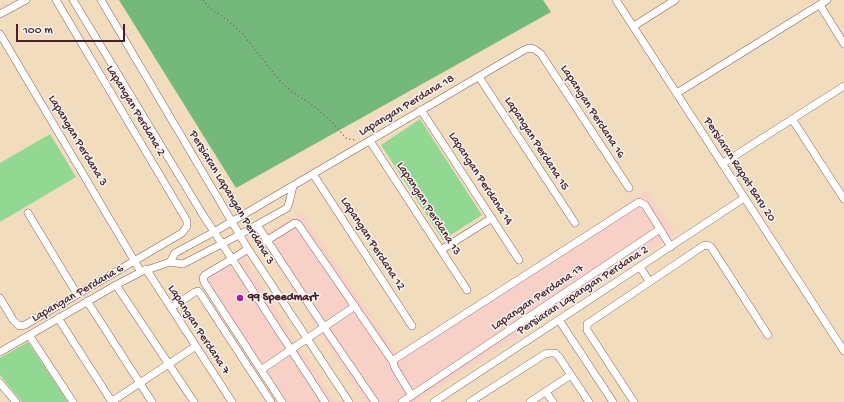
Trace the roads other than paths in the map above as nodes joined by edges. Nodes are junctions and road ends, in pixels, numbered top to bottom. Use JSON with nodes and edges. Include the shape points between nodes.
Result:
{"nodes":[{"id":1,"x":26,"y":0,"type":"edge"},
{"id":2,"x":56,"y":0,"type":"edge"},
{"id":3,"x":73,"y":0,"type":"edge"},
{"id":4,"x":102,"y":0,"type":"edge"},
{"id":5,"x":616,"y":0,"type":"edge"},
{"id":6,"x":675,"y":0,"type":"edge"},
{"id":7,"x":827,"y":0,"type":"edge"},
{"id":8,"x":820,"y":5,"type":"junction"},
{"id":9,"x":0,"y":14,"type":"edge"},
{"id":10,"x":634,"y":26,"type":"junction"},
{"id":11,"x":0,"y":34,"type":"edge"},
{"id":12,"x":844,"y":44,"type":"edge"},
{"id":13,"x":534,"y":49,"type":"joint"},
{"id":14,"x":479,"y":76,"type":"junction"},
{"id":15,"x":844,"y":86,"type":"edge"},
{"id":16,"x":677,"y":93,"type":"junction"},
{"id":17,"x":421,"y":110,"type":"junction"},
{"id":18,"x":792,"y":119,"type":"junction"},
{"id":19,"x":370,"y":141,"type":"junction"},
{"id":20,"x":722,"y":164,"type":"junction"},
{"id":21,"x":313,"y":174,"type":"junction"},
{"id":22,"x":292,"y":186,"type":"junction"},
{"id":23,"x":629,"y":188,"type":"dead end"},
{"id":24,"x":744,"y":198,"type":"junction"},
{"id":25,"x":844,"y":198,"type":"edge"},
{"id":26,"x":28,"y":213,"type":"dead end"},
{"id":27,"x":492,"y":218,"type":"junction"},
{"id":28,"x":232,"y":222,"type":"junction"},
{"id":29,"x":575,"y":223,"type":"dead end"},
{"id":30,"x":257,"y":225,"type":"junction"},
{"id":31,"x":660,"y":229,"type":"junction"},
{"id":32,"x":214,"y":232,"type":"junction"},
{"id":33,"x":239,"y":235,"type":"junction"},
{"id":34,"x":266,"y":241,"type":"junction"},
{"id":35,"x":222,"y":245,"type":"junction"},
{"id":36,"x":671,"y":247,"type":"junction"},
{"id":37,"x":248,"y":249,"type":"junction"},
{"id":38,"x":442,"y":250,"type":"junction"},
{"id":39,"x":232,"y":259,"type":"junction"},
{"id":40,"x":134,"y":260,"type":"junction"},
{"id":41,"x":519,"y":260,"type":"dead end"},
{"id":42,"x":170,"y":262,"type":"junction"},
{"id":43,"x":640,"y":267,"type":"junction"},
{"id":44,"x":143,"y":270,"type":"junction"},
{"id":45,"x":649,"y":282,"type":"junction"},
{"id":46,"x":116,"y":285,"type":"junction"},
{"id":47,"x":468,"y":290,"type":"dead end"},
{"id":48,"x":77,"y":294,"type":"junction"},
{"id":49,"x":0,"y":298,"type":"edge"},
{"id":50,"x":87,"y":301,"type":"junction"},
{"id":51,"x":354,"y":306,"type":"junction"},
{"id":52,"x":171,"y":308,"type":"junction"},
{"id":53,"x":58,"y":318,"type":"junction"},
{"id":54,"x":559,"y":320,"type":"junction"},
{"id":55,"x":412,"y":326,"type":"dead end"},
{"id":56,"x":324,"y":327,"type":"junction"},
{"id":57,"x":29,"y":335,"type":"junction"},
{"id":58,"x":768,"y":335,"type":"dead end"},
{"id":59,"x":307,"y":339,"type":"junction"},
{"id":60,"x":196,"y":346,"type":"junction"},
{"id":61,"x":291,"y":350,"type":"junction"},
{"id":62,"x":844,"y":351,"type":"edge"},
{"id":63,"x":0,"y":352,"type":"edge"},
{"id":64,"x":393,"y":362,"type":"junction"},
{"id":65,"x":170,"y":364,"type":"junction"},
{"id":66,"x":260,"y":370,"type":"junction"},
{"id":67,"x":571,"y":375,"type":"junction"},
{"id":68,"x":0,"y":383,"type":"edge"},
{"id":69,"x":140,"y":384,"type":"junction"},
{"id":70,"x":546,"y":392,"type":"junction"},
{"id":71,"x":412,"y":396,"type":"junction"},
{"id":72,"x":16,"y":402,"type":"edge"},
{"id":73,"x":73,"y":402,"type":"edge"},
{"id":74,"x":111,"y":402,"type":"edge"},
{"id":75,"x":152,"y":402,"type":"edge"},
{"id":76,"x":194,"y":402,"type":"edge"},
{"id":77,"x":232,"y":402,"type":"edge"},
{"id":78,"x":271,"y":402,"type":"edge"},
{"id":79,"x":282,"y":402,"type":"edge"},
{"id":80,"x":325,"y":402,"type":"edge"},
{"id":81,"x":349,"y":402,"type":"edge"},
{"id":82,"x":376,"y":402,"type":"edge"},
{"id":83,"x":402,"y":402,"type":"edge"},
{"id":84,"x":434,"y":402,"type":"edge"},
{"id":85,"x":470,"y":402,"type":"edge"},
{"id":86,"x":530,"y":402,"type":"edge"},
{"id":87,"x":553,"y":402,"type":"edge"},
{"id":88,"x":589,"y":402,"type":"edge"},
{"id":89,"x":613,"y":402,"type":"edge"},
{"id":90,"x":634,"y":402,"type":"edge"}],
"edges":[{"from":1,"to":9,"type":"street"},
{"from":2,"to":40,"type":"street","name":"Lapangan Perdana 2","via":[[187,221],[182,233]]},
{"from":3,"to":32,"type":"street"},
{"from":4,"to":28,"type":"street","name":"Persiaran Lapangan Perdana 3"},
{"from":5,"to":10,"type":"street","name":"Persiaran Rapat Baru 20"},
{"from":6,"to":10,"type":"street"},
{"from":7,"to":8,"type":"street"},
{"from":8,"to":12,"type":"street"},
{"from":8,"to":16,"type":"street"},
{"from":10,"to":16,"type":"street","name":"Persiaran Rapat Baru 20"},
{"from":11,"to":40,"type":"street","name":"Lapangan Perdana 3"},
{"from":13,"to":14,"type":"street","name":"Lapangan Perdana 18","via":[[524,50]]},
{"from":13,"to":23,"type":"street","name":"Lapangan Perdana 16","via":[[541,54]]},
{"from":14,"to":17,"type":"street","name":"Lapangan Perdana 18"},
{"from":14,"to":29,"type":"street","name":"Lapangan Perdana 15"},
{"from":15,"to":18,"type":"street"},
{"from":16,"to":20,"type":"street","name":"Persiaran Rapat Baru 20"},
{"from":17,"to":19,"type":"street","name":"Lapangan Perdana 18"},
{"from":17,"to":27,"type":"street","name":"Lapangan Perdana 14"},
{"from":18,"to":20,"type":"street"},
{"from":18,"to":25,"type":"street"},
{"from":19,"to":21,"type":"street","name":"Lapangan Perdana 18"},
{"from":19,"to":38,"type":"street","name":"Lapangan Perdana 13"},
{"from":20,"to":24,"type":"street","name":"Persiaran Rapat Baru 20"},
{"from":21,"to":22,"type":"street","name":"Lapangan Perdana 18"},
{"from":21,"to":55,"type":"street","name":"Lapangan Perdana 12"},
{"from":22,"to":28,"type":"street","name":"Lapangan Perdana 18"},
{"from":22,"to":30,"type":"street","via":[[287,208]]},
{"from":24,"to":36,"type":"street","name":"Persiaran Lapangan Perdana 2"},
{"from":24,"to":62,"type":"street","name":"Persiaran Rapat Baru 20"},
{"from":26,"to":48,"type":"street"},
{"from":27,"to":38,"type":"street"},
{"from":27,"to":41,"type":"street","name":"Lapangan Perdana 14"},
{"from":28,"to":32,"type":"street","name":"Lapangan Perdana 18"},
{"from":28,"to":33,"type":"street","name":"Persiaran Lapangan Perdana 3"},
{"from":30,"to":33,"type":"street"},
{"from":30,"to":34,"type":"street"},
{"from":31,"to":36,"type":"street"},
{"from":31,"to":64,"type":"street","via":[[645,205],[639,202]]},
{"from":31,"to":71,"type":"street","name":"Lapangan Perdana 17"},
{"from":32,"to":35,"type":"street"},
{"from":32,"to":42,"type":"street","name":"Lapangan Perdana 6","via":[[175,253]]},
{"from":33,"to":35,"type":"street","name":"Lapangan Perdana 6"},
{"from":33,"to":37,"type":"street","name":"Persiaran Lapangan Perdana 3"},
{"from":34,"to":51,"type":"street","via":[[295,223],[298,224]]},
{"from":34,"to":56,"type":"street"},
{"from":35,"to":39,"type":"street"},
{"from":35,"to":42,"type":"street","name":"Lapangan Perdana 6","via":[[183,264]]},
{"from":36,"to":43,"type":"street","name":"Persiaran Lapangan Perdana 2"},
{"from":37,"to":39,"type":"street"},
{"from":37,"to":59,"type":"street","name":"Persiaran Lapangan Perdana 3"},
{"from":38,"to":47,"type":"street","name":"Lapangan Perdana 13"},
{"from":39,"to":61,"type":"street"},
{"from":39,"to":66,"type":"street","via":[[205,275],[204,282]]},
{"from":40,"to":44,"type":"street","name":"Lapangan Perdana 3"},
{"from":40,"to":48,"type":"street"},
{"from":42,"to":44,"type":"street","name":"Lapangan Perdana 6"},
{"from":43,"to":45,"type":"street"},
{"from":43,"to":54,"type":"street","name":"Persiaran Lapangan Perdana 2"},
{"from":44,"to":46,"type":"street","name":"Lapangan Perdana 6"},
{"from":44,"to":52,"type":"street","name":"Lapangan Perdana 7"},
{"from":45,"to":58,"type":"street","via":[[708,245]]},
{"from":45,"to":90,"type":"street","via":[[586,325]]},
{"from":46,"to":50,"type":"street","name":"Lapangan Perdana 6"},
{"from":46,"to":65,"type":"street"},
{"from":48,"to":49,"type":"street","via":[[25,325],[19,326]]},
{"from":50,"to":53,"type":"street","name":"Lapangan Perdana 6"},
{"from":50,"to":69,"type":"street"},
{"from":51,"to":56,"type":"street"},
{"from":51,"to":64,"type":"street"},
{"from":52,"to":60,"type":"street","name":"Lapangan Perdana 7"},
{"from":52,"to":78,"type":"street","via":[[198,291]]},
{"from":53,"to":57,"type":"street","name":"Lapangan Perdana 6"},
{"from":53,"to":74,"type":"street"},
{"from":54,"to":84,"type":"street","name":"Persiaran Lapangan Perdana 2"},
{"from":54,"to":89,"type":"street"},
{"from":56,"to":59,"type":"street"},
{"from":56,"to":82,"type":"street"},
{"from":57,"to":63,"type":"street","name":"Lapangan Perdana 6"},
{"from":57,"to":73,"type":"street"},
{"from":59,"to":61,"type":"street"},
{"from":59,"to":81,"type":"street","name":"Persiaran Lapangan Perdana 3"},
{"from":60,"to":65,"type":"street"},
{"from":60,"to":77,"type":"street","name":"Lapangan Perdana 7"},
{"from":61,"to":66,"type":"street"},
{"from":61,"to":80,"type":"street"},
{"from":64,"to":71,"type":"street"},
{"from":65,"to":69,"type":"street"},
{"from":65,"to":76,"type":"street"},
{"from":66,"to":79,"type":"street"},
{"from":67,"to":70,"type":"street"},
{"from":67,"to":85,"type":"street","via":[[555,353],[545,354]]},
{"from":67,"to":88,"type":"street"},
{"from":68,"to":72,"type":"street"},
{"from":69,"to":74,"type":"street"},
{"from":69,"to":75,"type":"street"},
{"from":70,"to":86,"type":"street"},
{"from":70,"to":87,"type":"street"},
{"from":71,"to":83,"type":"street","name":"Lapangan Perdana 17"}]}
